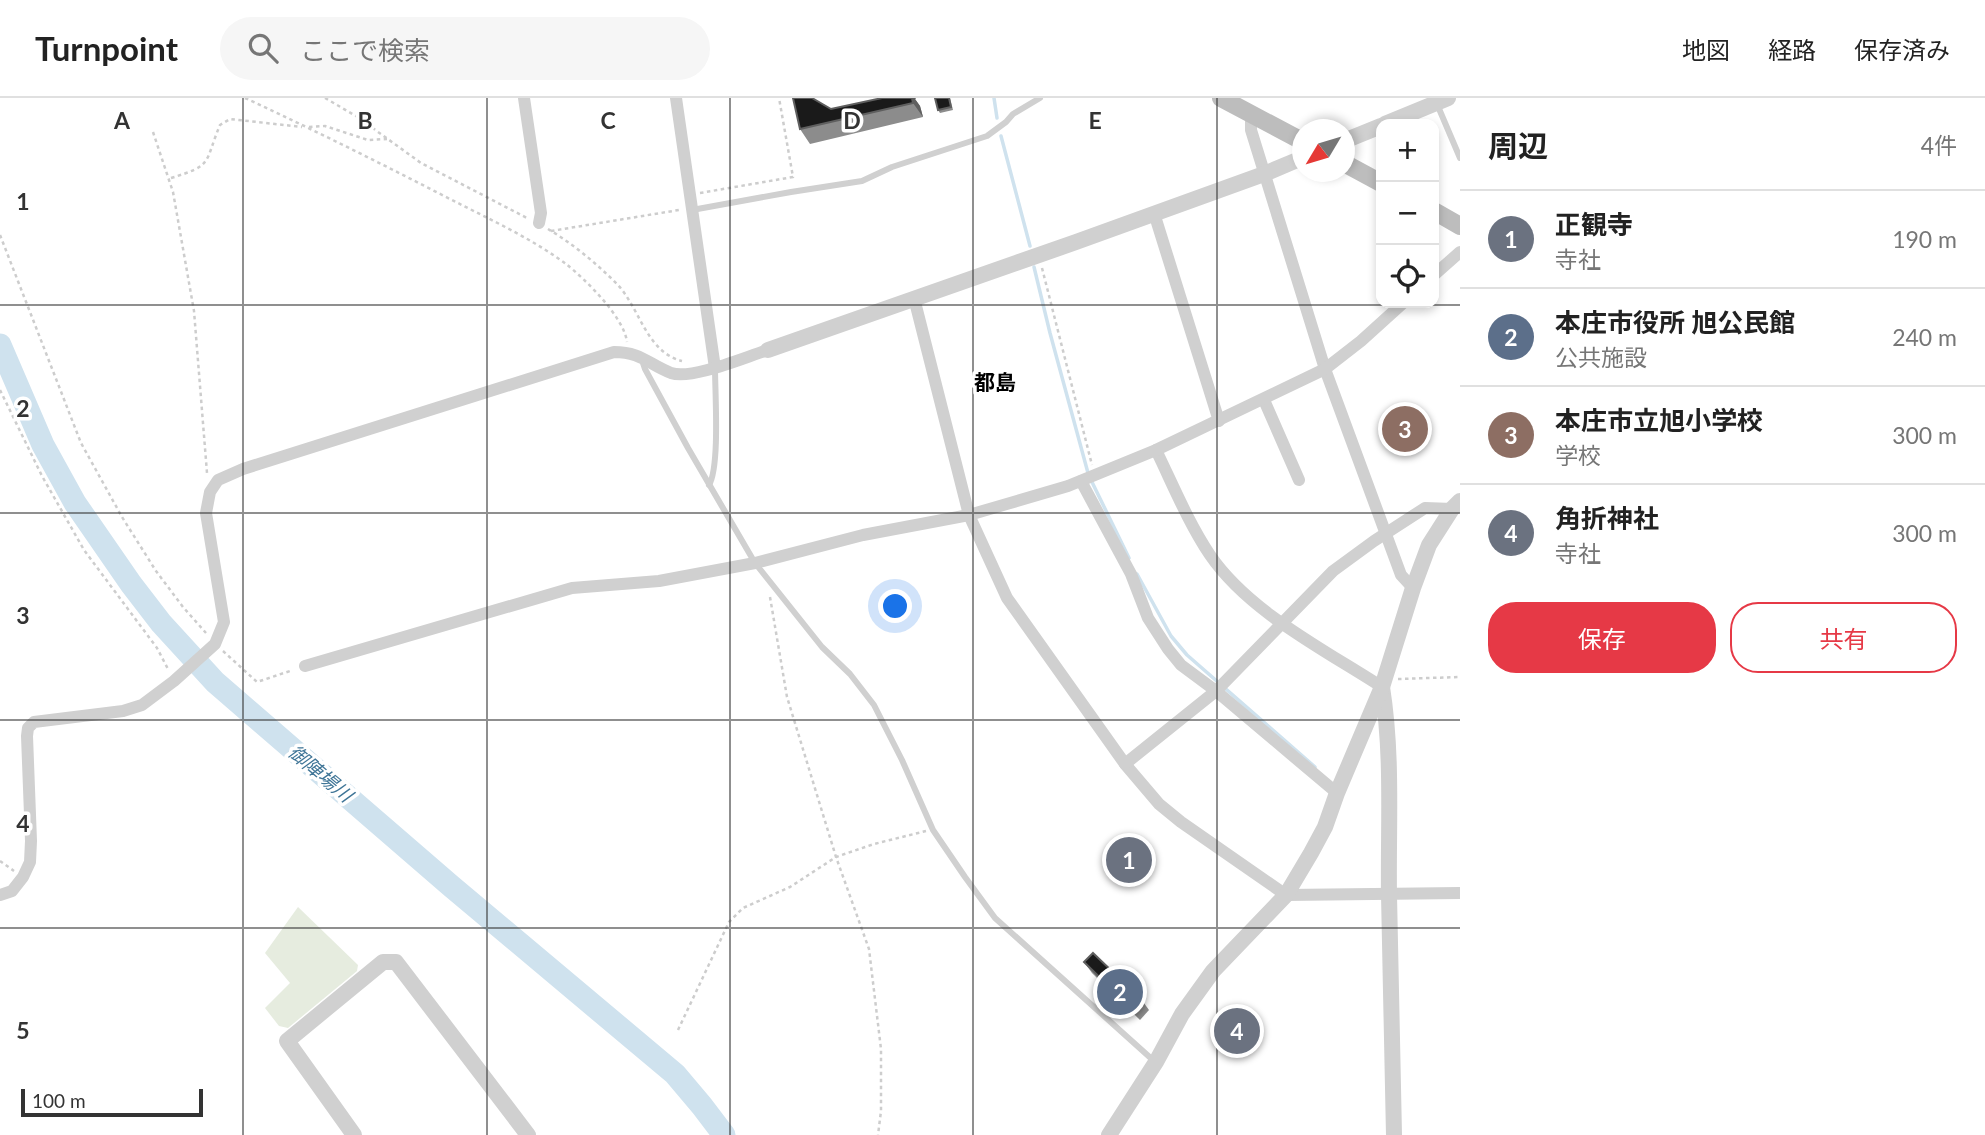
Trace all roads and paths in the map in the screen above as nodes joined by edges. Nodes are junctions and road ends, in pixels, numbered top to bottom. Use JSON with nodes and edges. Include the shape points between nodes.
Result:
{"nodes":[{"id":1,"x":245,"y":98,"type":"edge"},
{"id":2,"x":325,"y":98,"type":"edge"},
{"id":3,"x":524,"y":98,"type":"edge"},
{"id":4,"x":676,"y":98,"type":"edge"},
{"id":5,"x":779,"y":98,"type":"edge"},
{"id":6,"x":1040,"y":98,"type":"edge"},
{"id":7,"x":1221,"y":98,"type":"edge"},
{"id":8,"x":1440,"y":100,"type":"edge"},
{"id":9,"x":1243,"y":106,"type":"edge"},
{"id":10,"x":1397,"y":119,"type":"edge"},
{"id":11,"x":307,"y":127,"type":"junction"},
{"id":12,"x":1376,"y":128,"type":"edge"},
{"id":13,"x":153,"y":132,"type":"dead end"},
{"id":14,"x":1292,"y":135,"type":"edge"},
{"id":15,"x":1355,"y":137,"type":"edge"},
{"id":16,"x":387,"y":139,"type":"junction"},
{"id":17,"x":1460,"y":158,"type":"edge"},
{"id":18,"x":1292,"y":163,"type":"edge"},
{"id":19,"x":1355,"y":169,"type":"edge"},
{"id":20,"x":1264,"y":174,"type":"junction"},
{"id":21,"x":169,"y":179,"type":"junction"},
{"id":22,"x":1379,"y":182,"type":"edge"},
{"id":23,"x":690,"y":195,"type":"junction"},
{"id":24,"x":692,"y":210,"type":"junction"},
{"id":25,"x":1154,"y":213,"type":"junction"},
{"id":26,"x":1439,"y":214,"type":"edge"},
{"id":27,"x":538,"y":223,"type":"junction"},
{"id":28,"x":1460,"y":226,"type":"edge"},
{"id":29,"x":551,"y":231,"type":"junction"},
{"id":30,"x":0,"y":235,"type":"edge"},
{"id":31,"x":1460,"y":252,"type":"edge"},
{"id":32,"x":1039,"y":254,"type":"junction"},
{"id":33,"x":1439,"y":271,"type":"edge"},
{"id":34,"x":914,"y":298,"type":"junction"},
{"id":35,"x":1397,"y":308,"type":"edge"},
{"id":36,"x":768,"y":350,"type":"joint"},
{"id":37,"x":626,"y":352,"type":"junction"},
{"id":38,"x":642,"y":357,"type":"junction"},
{"id":39,"x":683,"y":361,"type":"dead end"},
{"id":40,"x":715,"y":368,"type":"junction"},
{"id":41,"x":1325,"y":369,"type":"junction"},
{"id":42,"x":0,"y":390,"type":"edge"},
{"id":43,"x":1264,"y":400,"type":"junction"},
{"id":44,"x":1219,"y":421,"type":"junction"},
{"id":45,"x":1156,"y":450,"type":"junction"},
{"id":46,"x":1094,"y":475,"type":"junction"},
{"id":47,"x":1299,"y":480,"type":"dead end"},
{"id":48,"x":1081,"y":481,"type":"junction"},
{"id":49,"x":709,"y":485,"type":"junction"},
{"id":50,"x":209,"y":498,"type":"junction"},
{"id":51,"x":1456,"y":505,"type":"edge"},
{"id":52,"x":969,"y":515,"type":"junction"},
{"id":53,"x":1386,"y":534,"type":"junction"},
{"id":54,"x":755,"y":564,"type":"junction"},
{"id":55,"x":767,"y":578,"type":"junction"},
{"id":56,"x":1413,"y":588,"type":"junction"},
{"id":57,"x":1282,"y":622,"type":"junction"},
{"id":58,"x":212,"y":646,"type":"junction"},
{"id":59,"x":305,"y":666,"type":"joint"},
{"id":60,"x":1460,"y":677,"type":"edge"},
{"id":61,"x":174,"y":681,"type":"junction"},
{"id":62,"x":1382,"y":687,"type":"junction"},
{"id":63,"x":1216,"y":691,"type":"junction"},
{"id":64,"x":1125,"y":764,"type":"junction"},
{"id":65,"x":1337,"y":793,"type":"junction"},
{"id":66,"x":933,"y":830,"type":"junction"},
{"id":67,"x":836,"y":857,"type":"junction"},
{"id":68,"x":0,"y":861,"type":"edge"},
{"id":69,"x":23,"y":877,"type":"junction"},
{"id":70,"x":1460,"y":893,"type":"edge"},
{"id":71,"x":1389,"y":894,"type":"junction"},
{"id":72,"x":0,"y":895,"type":"edge"},
{"id":73,"x":1286,"y":895,"type":"junction"},
{"id":74,"x":678,"y":1030,"type":"dead end"},
{"id":75,"x":1156,"y":1062,"type":"junction"},
{"id":76,"x":1111,"y":1134,"type":"edge"},
{"id":77,"x":354,"y":1135,"type":"edge"},
{"id":78,"x":528,"y":1135,"type":"edge"},
{"id":79,"x":877,"y":1135,"type":"edge"},
{"id":80,"x":1394,"y":1135,"type":"edge"}],
"edges":[{"from":1,"to":11,"type":"path"},
{"from":2,"to":16,"type":"path"},
{"from":3,"to":27,"type":"street","via":[[541,213]]},
{"from":4,"to":23,"type":"street"},
{"from":5,"to":23,"type":"path","via":[[793,177]]},
{"from":6,"to":24,"type":"lane","via":[[988,136],[862,181]]},
{"from":7,"to":9,"type":"main road"},
{"from":8,"to":10,"type":"street"},
{"from":8,"to":17,"type":"lane"},
{"from":9,"to":14,"type":"main road"},
{"from":9,"to":20,"type":"street"},
{"from":11,"to":16,"type":"path","via":[[325,125],[368,140]]},
{"from":11,"to":21,"type":"path","via":[[230,119],[220,125],[208,161],[195,171]]},
{"from":11,"to":37,"type":"path","via":[[499,224],[565,263],[609,308],[626,335]]},
{"from":12,"to":15,"type":"street"},
{"from":13,"to":21,"type":"path"},
{"from":16,"to":27,"type":"path","via":[[421,163]]},
{"from":18,"to":20,"type":"street"},
{"from":19,"to":22,"type":"main road"},
{"from":20,"to":25,"type":"street"},
{"from":20,"to":41,"type":"street"},
{"from":21,"to":50,"type":"path","via":[[194,311]]},
{"from":23,"to":24,"type":"street"},
{"from":24,"to":29,"type":"path"},
{"from":24,"to":40,"type":"street"},
{"from":25,"to":32,"type":"street"},
{"from":25,"to":44,"type":"street"},
{"from":26,"to":28,"type":"main road"},
{"from":27,"to":29,"type":"path"},
{"from":29,"to":39,"type":"path","via":[[618,285],[656,347]]},
{"from":30,"to":58,"type":"path","via":[[81,443],[121,517]]},
{"from":31,"to":33,"type":"street"},
{"from":32,"to":34,"type":"street"},
{"from":32,"to":46,"type":"path"},
{"from":34,"to":36,"type":"street"},
{"from":34,"to":52,"type":"street"},
{"from":35,"to":41,"type":"street"},
{"from":36,"to":40,"type":"street"},
{"from":37,"to":38,"type":"street"},
{"from":37,"to":50,"type":"street","via":[[614,352],[243,469],[218,480]]},
{"from":38,"to":40,"type":"street","via":[[678,374]]},
{"from":38,"to":49,"type":"lane"},
{"from":40,"to":49,"type":"lane","via":[[716,436]]},
{"from":41,"to":43,"type":"street"},
{"from":41,"to":53,"type":"street"},
{"from":42,"to":61,"type":"path","via":[[85,550],[158,648]]},
{"from":43,"to":44,"type":"street"},
{"from":43,"to":47,"type":"street"},
{"from":44,"to":45,"type":"street"},
{"from":45,"to":46,"type":"street"},
{"from":45,"to":57,"type":"street","via":[[1211,556],[1253,602]]},
{"from":46,"to":48,"type":"street"},
{"from":48,"to":52,"type":"street"},
{"from":48,"to":63,"type":"street","via":[[1131,574],[1148,618],[1181,665]]},
{"from":49,"to":54,"type":"lane"},
{"from":50,"to":58,"type":"street","via":[[206,513],[223,622]]},
{"from":51,"to":53,"type":"street","via":[[1425,508]]},
{"from":51,"to":56,"type":"street","via":[[1429,545]]},
{"from":52,"to":54,"type":"street","via":[[863,535]]},
{"from":52,"to":64,"type":"street","via":[[1007,598]]},
{"from":53,"to":56,"type":"street","via":[[1401,575]]},
{"from":53,"to":57,"type":"street","via":[[1333,571]]},
{"from":54,"to":55,"type":"lane"},
{"from":54,"to":59,"type":"street","via":[[659,581],[572,588]]},
{"from":55,"to":66,"type":"lane","via":[[874,705]]},
{"from":55,"to":67,"type":"path","via":[[787,697]]},
{"from":56,"to":62,"type":"street"},
{"from":57,"to":62,"type":"street"},
{"from":57,"to":63,"type":"street"},
{"from":58,"to":59,"type":"path","via":[[257,682]]},
{"from":58,"to":61,"type":"street"},
{"from":60,"to":62,"type":"path","via":[[1400,678]]},
{"from":61,"to":69,"type":"street","via":[[142,705],[34,722],[28,728],[31,841],[30,862]]},
{"from":62,"to":65,"type":"street"},
{"from":62,"to":71,"type":"street"},
{"from":63,"to":64,"type":"street"},
{"from":63,"to":65,"type":"street"},
{"from":64,"to":73,"type":"street","via":[[1181,822]]},
{"from":65,"to":73,"type":"street","via":[[1325,827]]},
{"from":66,"to":67,"type":"path"},
{"from":66,"to":75,"type":"lane","via":[[996,918]]},
{"from":67,"to":74,"type":"path","via":[[790,887],[743,908],[729,922]]},
{"from":67,"to":79,"type":"path","via":[[869,949],[881,1049]]},
{"from":68,"to":69,"type":"path"},
{"from":69,"to":72,"type":"street","via":[[12,891]]},
{"from":70,"to":71,"type":"street"},
{"from":71,"to":73,"type":"street"},
{"from":71,"to":80,"type":"street"},
{"from":73,"to":75,"type":"street","via":[[1213,971]]},
{"from":75,"to":76,"type":"street"},
{"from":77,"to":78,"type":"street","via":[[287,1041],[383,962],[396,962]]}]}
